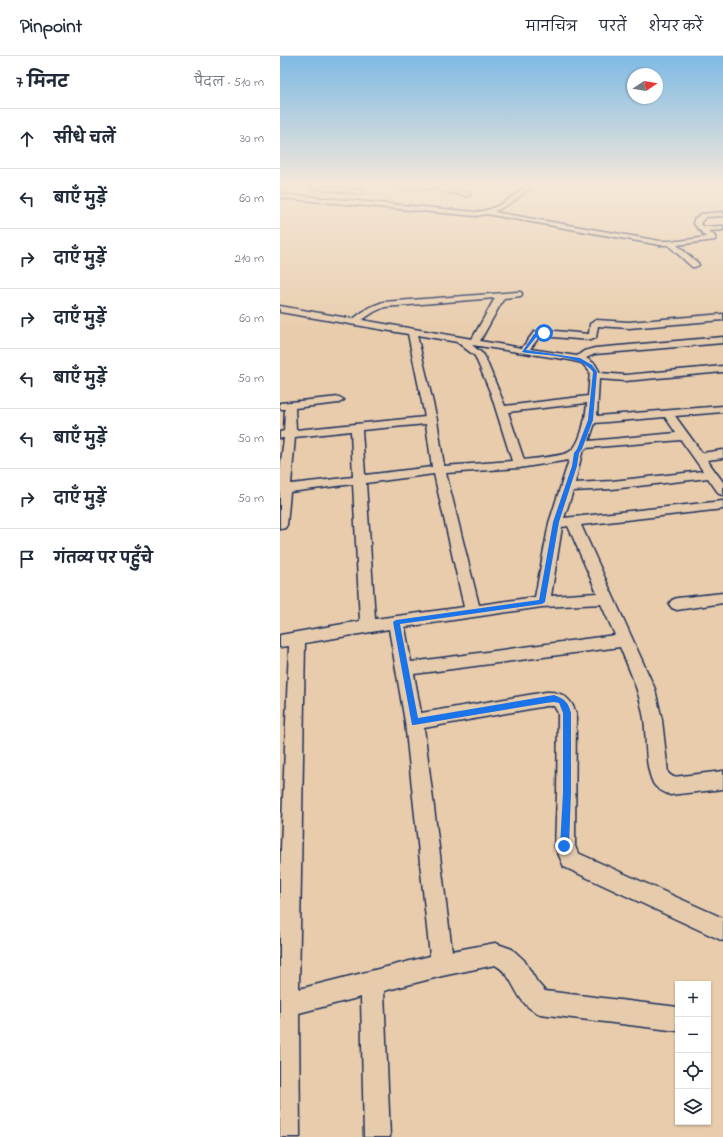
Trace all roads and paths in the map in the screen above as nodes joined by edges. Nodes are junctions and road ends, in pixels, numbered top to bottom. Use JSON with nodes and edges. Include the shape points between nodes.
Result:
{"nodes":[{"id":1,"x":616,"y":235,"type":"edge"},
{"id":2,"x":709,"y":235,"type":"edge"},
{"id":3,"x":670,"y":243,"type":"junction"},
{"id":4,"x":695,"y":265,"type":"dead end"},
{"id":5,"x":518,"y":294,"type":"dead end"},
{"id":6,"x":500,"y":295,"type":"junction"},
{"id":7,"x":280,"y":309,"type":"edge"},
{"id":8,"x":723,"y":317,"type":"edge"},
{"id":9,"x":356,"y":321,"type":"junction"},
{"id":10,"x":412,"y":332,"type":"junction"},
{"id":11,"x":460,"y":339,"type":"junction"},
{"id":12,"x":723,"y":340,"type":"edge"},
{"id":13,"x":475,"y":342,"type":"junction"},
{"id":14,"x":524,"y":351,"type":"junction"},
{"id":15,"x":579,"y":359,"type":"junction"},
{"id":16,"x":723,"y":369,"type":"edge"},
{"id":17,"x":595,"y":376,"type":"junction"},
{"id":18,"x":593,"y":399,"type":"junction"},
{"id":19,"x":339,"y":400,"type":"dead end"},
{"id":20,"x":285,"y":405,"type":"edge"},
{"id":21,"x":723,"y":409,"type":"edge"},
{"id":22,"x":501,"y":410,"type":"junction"},
{"id":23,"x":669,"y":415,"type":"junction"},
{"id":24,"x":431,"y":420,"type":"junction"},
{"id":25,"x":591,"y":420,"type":"junction"},
{"id":26,"x":356,"y":428,"type":"junction"},
{"id":27,"x":285,"y":435,"type":"edge"},
{"id":28,"x":684,"y":436,"type":"junction"},
{"id":29,"x":579,"y":449,"type":"junction"},
{"id":30,"x":723,"y":454,"type":"edge"},
{"id":31,"x":699,"y":457,"type":"junction"},
{"id":32,"x":519,"y":464,"type":"junction"},
{"id":33,"x":439,"y":470,"type":"junction"},
{"id":34,"x":358,"y":480,"type":"junction"},
{"id":35,"x":718,"y":482,"type":"edge"},
{"id":36,"x":566,"y":487,"type":"junction"},
{"id":37,"x":282,"y":489,"type":"edge"},
{"id":38,"x":723,"y":504,"type":"edge"},
{"id":39,"x":573,"y":521,"type":"junction"},
{"id":40,"x":556,"y":522,"type":"junction"},
{"id":41,"x":280,"y":525,"type":"edge"},
{"id":42,"x":606,"y":598,"type":"junction"},
{"id":43,"x":723,"y":598,"type":"edge"},
{"id":44,"x":542,"y":602,"type":"junction"},
{"id":45,"x":677,"y":604,"type":"dead end"},
{"id":46,"x":473,"y":611,"type":"junction"},
{"id":47,"x":396,"y":622,"type":"junction"},
{"id":48,"x":368,"y":626,"type":"junction"},
{"id":49,"x":288,"y":640,"type":"edge"},
{"id":50,"x":626,"y":640,"type":"junction"},
{"id":51,"x":406,"y":669,"type":"junction"},
{"id":52,"x":414,"y":722,"type":"junction"},
{"id":53,"x":723,"y":780,"type":"edge"},
{"id":54,"x":723,"y":930,"type":"edge"},
{"id":55,"x":442,"y":964,"type":"junction"},
{"id":56,"x":372,"y":984,"type":"junction"},
{"id":57,"x":284,"y":1006,"type":"edge"},
{"id":58,"x":675,"y":1019,"type":"edge"},
{"id":59,"x":287,"y":1137,"type":"edge"},
{"id":60,"x":378,"y":1137,"type":"edge"}],
"edges":[{"from":1,"to":3,"type":"street"},
{"from":2,"to":3,"type":"street","via":[[714,240]]},
{"from":3,"to":4,"type":"street"},
{"from":5,"to":6,"type":"street"},
{"from":6,"to":9,"type":"street","via":[[383,305]]},
{"from":6,"to":13,"type":"street"},
{"from":7,"to":9,"type":"street"},
{"from":8,"to":14,"type":"street","via":[[629,325],[596,323],[593,336],[590,337],[537,334]]},
{"from":9,"to":10,"type":"street"},
{"from":10,"to":11,"type":"street"},
{"from":10,"to":24,"type":"street"},
{"from":11,"to":13,"type":"street"},
{"from":11,"to":22,"type":"street","via":[[479,355]]},
{"from":12,"to":15,"type":"street","via":[[595,351]]},
{"from":13,"to":14,"type":"street"},
{"from":14,"to":15,"type":"street"},
{"from":15,"to":17,"type":"street","via":[[591,366]]},
{"from":16,"to":17,"type":"street","via":[[625,378]]},
{"from":17,"to":18,"type":"street"},
{"from":18,"to":22,"type":"street"},
{"from":18,"to":25,"type":"street"},
{"from":19,"to":20,"type":"street"},
{"from":20,"to":27,"type":"street"},
{"from":21,"to":23,"type":"street"},
{"from":22,"to":32,"type":"street"},
{"from":23,"to":25,"type":"street"},
{"from":23,"to":28,"type":"street"},
{"from":24,"to":26,"type":"street"},
{"from":24,"to":33,"type":"street"},
{"from":25,"to":29,"type":"street"},
{"from":26,"to":27,"type":"street"},
{"from":26,"to":34,"type":"street"},
{"from":27,"to":37,"type":"street"},
{"from":28,"to":29,"type":"street"},
{"from":28,"to":31,"type":"street"},
{"from":29,"to":32,"type":"street","via":[[571,456]]},
{"from":29,"to":36,"type":"street"},
{"from":30,"to":31,"type":"street"},
{"from":31,"to":35,"type":"street"},
{"from":32,"to":33,"type":"street"},
{"from":33,"to":34,"type":"street"},
{"from":33,"to":46,"type":"street"},
{"from":34,"to":37,"type":"street"},
{"from":34,"to":48,"type":"street"},
{"from":35,"to":36,"type":"street"},
{"from":36,"to":40,"type":"street"},
{"from":37,"to":41,"type":"street"},
{"from":38,"to":39,"type":"street"},
{"from":39,"to":40,"type":"street"},
{"from":39,"to":42,"type":"street"},
{"from":40,"to":44,"type":"street"},
{"from":42,"to":44,"type":"street"},
{"from":42,"to":50,"type":"street"},
{"from":43,"to":45,"type":"street"},
{"from":44,"to":46,"type":"street"},
{"from":46,"to":47,"type":"street"},
{"from":47,"to":48,"type":"street"},
{"from":47,"to":51,"type":"street"},
{"from":48,"to":49,"type":"street"},
{"from":49,"to":57,"type":"street"},
{"from":50,"to":51,"type":"street"},
{"from":50,"to":53,"type":"street","via":[[646,689],[661,779],[670,786]]},
{"from":51,"to":52,"type":"street"},
{"from":52,"to":54,"type":"street","via":[[546,699],[562,701],[567,713],[564,846],[571,860]]},
{"from":52,"to":55,"type":"street"},
{"from":55,"to":56,"type":"street"},
{"from":55,"to":58,"type":"street","via":[[496,954],[510,960],[530,992],[540,1002]]},
{"from":56,"to":57,"type":"street"},
{"from":56,"to":60,"type":"street"},
{"from":57,"to":59,"type":"street"}]}
